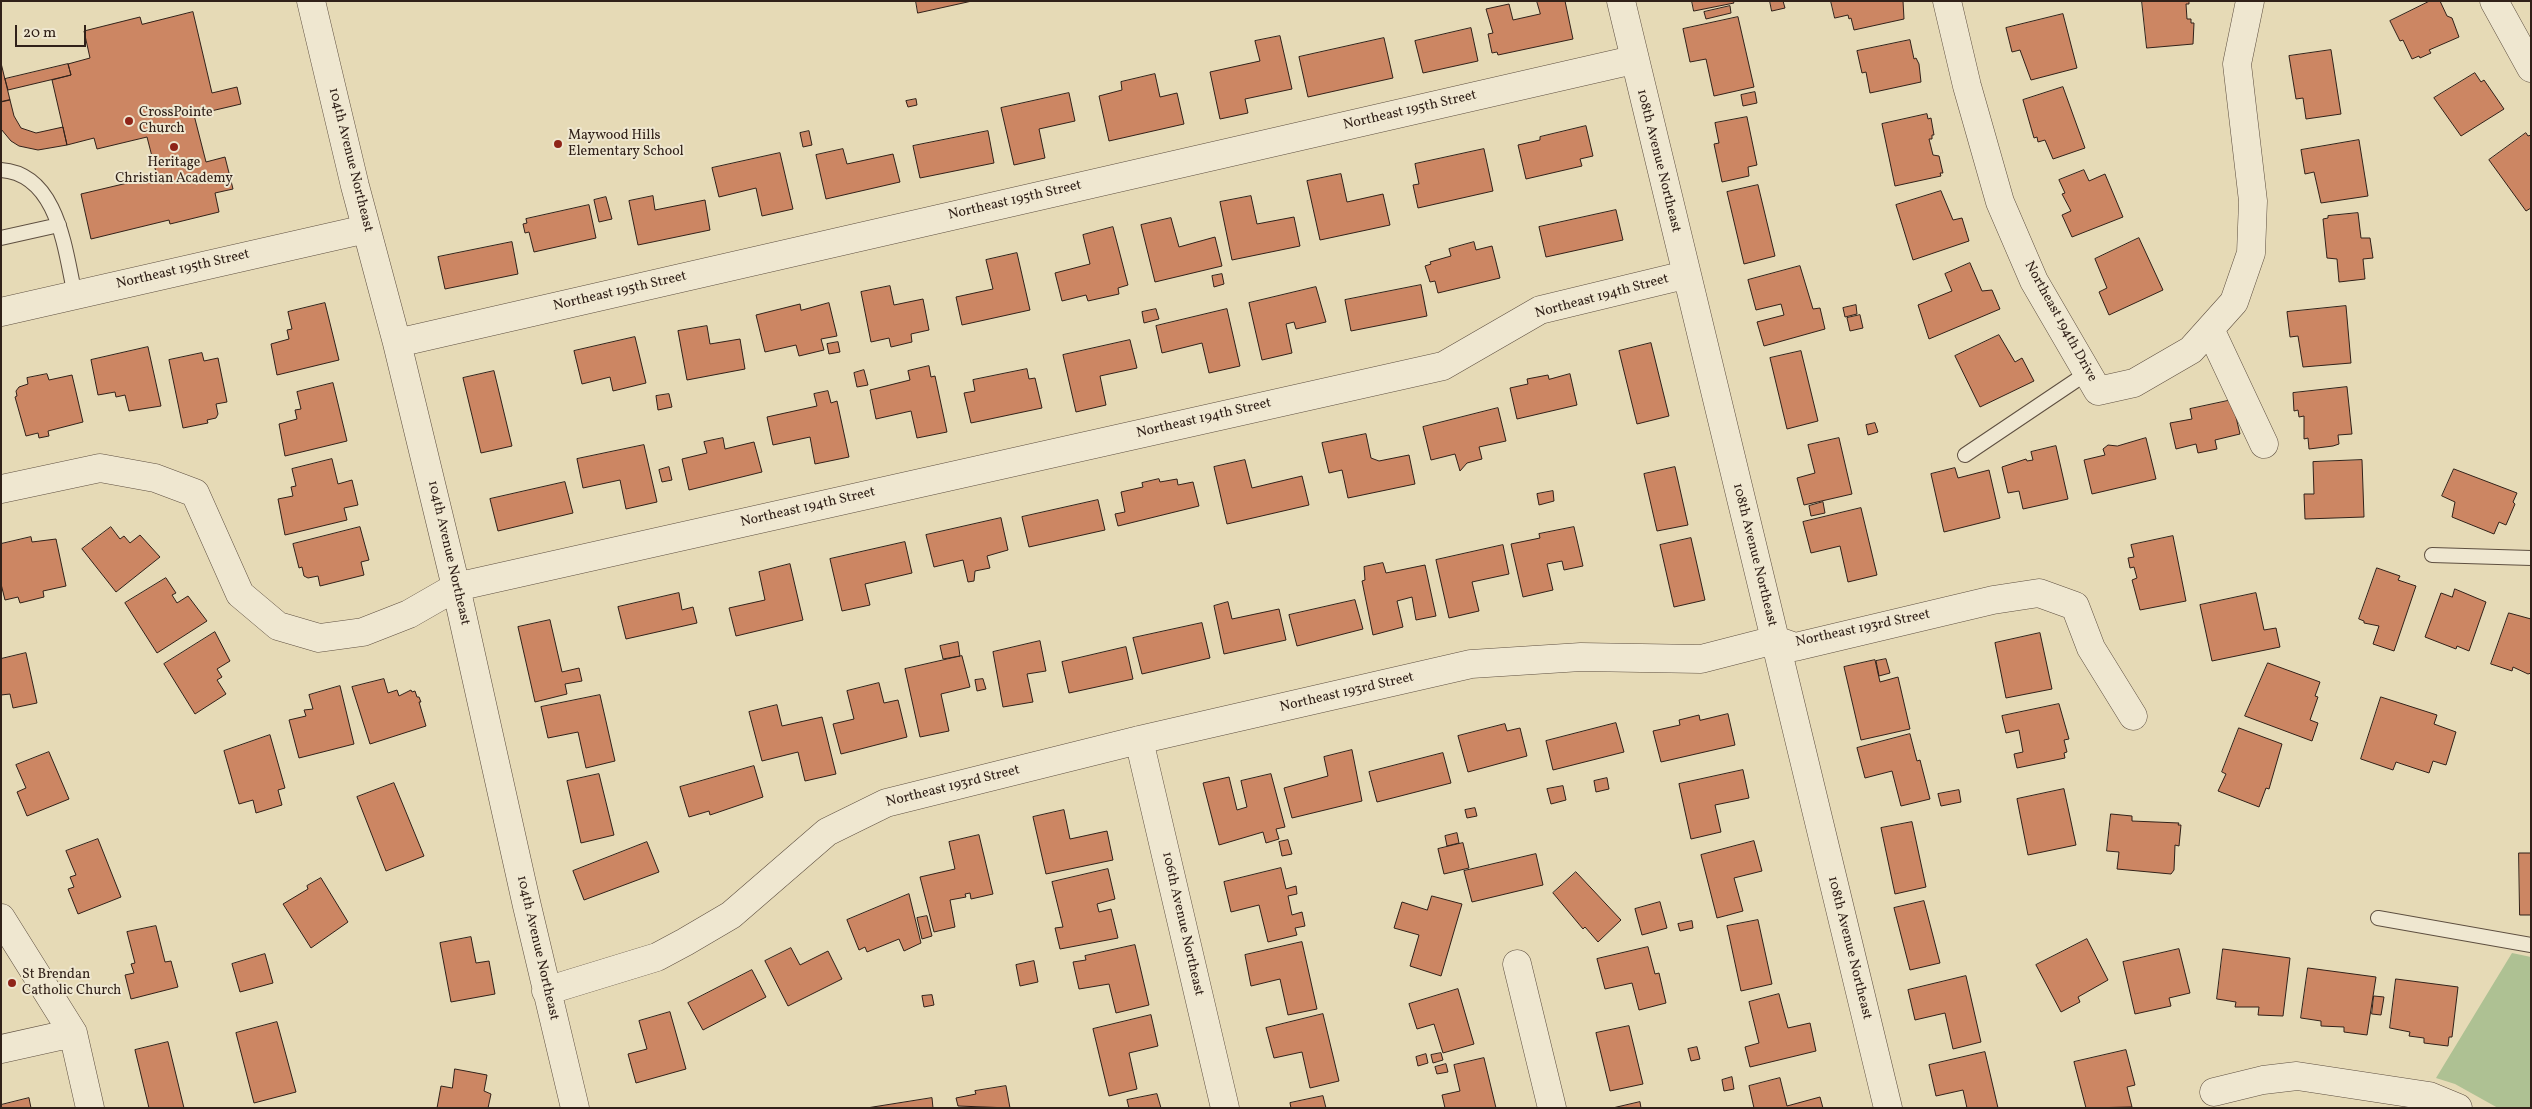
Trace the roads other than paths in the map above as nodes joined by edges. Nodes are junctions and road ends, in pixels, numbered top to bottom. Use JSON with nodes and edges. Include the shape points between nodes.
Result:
{"nodes":[{"id":1,"x":311,"y":1,"type":"edge"},
{"id":2,"x":1621,"y":1,"type":"edge"},
{"id":3,"x":1947,"y":1,"type":"edge"},
{"id":4,"x":2250,"y":1,"type":"edge"},
{"id":5,"x":2494,"y":1,"type":"edge"},
{"id":6,"x":1633,"y":60,"type":"junction"},
{"id":7,"x":2531,"y":68,"type":"edge"},
{"id":8,"x":1,"y":170,"type":"edge"},
{"id":9,"x":59,"y":226,"type":"junction"},
{"id":10,"x":366,"y":228,"type":"junction"},
{"id":11,"x":1,"y":238,"type":"edge"},
{"id":12,"x":1685,"y":275,"type":"junction"},
{"id":13,"x":75,"y":295,"type":"junction"},
{"id":14,"x":1,"y":312,"type":"edge"},
{"id":15,"x":2210,"y":329,"type":"junction"},
{"id":16,"x":397,"y":343,"type":"junction"},
{"id":17,"x":2087,"y":373,"type":"junction"},
{"id":18,"x":2264,"y":444,"type":"dead end"},
{"id":19,"x":1965,"y":455,"type":"dead end"},
{"id":20,"x":1,"y":489,"type":"edge"},
{"id":21,"x":2432,"y":555,"type":"dead end"},
{"id":22,"x":2531,"y":558,"type":"edge"},
{"id":23,"x":456,"y":587,"type":"junction"},
{"id":24,"x":1775,"y":640,"type":"junction"},
{"id":25,"x":2133,"y":716,"type":"dead end"},
{"id":26,"x":1139,"y":740,"type":"junction"},
{"id":27,"x":1,"y":918,"type":"edge"},
{"id":28,"x":2378,"y":918,"type":"dead end"},
{"id":29,"x":2531,"y":946,"type":"edge"},
{"id":30,"x":1517,"y":964,"type":"dead end"},
{"id":31,"x":546,"y":991,"type":"junction"},
{"id":32,"x":73,"y":1033,"type":"junction"},
{"id":33,"x":1,"y":1048,"type":"edge"},
{"id":34,"x":2214,"y":1092,"type":"dead end"},
{"id":35,"x":90,"y":1108,"type":"edge"},
{"id":36,"x":575,"y":1108,"type":"edge"},
{"id":37,"x":1225,"y":1108,"type":"edge"},
{"id":38,"x":1552,"y":1108,"type":"edge"},
{"id":39,"x":1888,"y":1108,"type":"edge"},
{"id":40,"x":2458,"y":1108,"type":"edge"}],
"edges":[{"from":1,"to":10,"type":"street","name":"104th Avenue Northeast"},
{"from":2,"to":6,"type":"street","name":"108th Avenue Northeast"},
{"from":3,"to":17,"type":"street","name":"Northeast 194th Drive","via":[[2000,202],[2034,281]]},
{"from":4,"to":15,"type":"street","name":"Northeast 194th Drive","via":[[2237,64],[2253,201],[2252,253],[2234,302]]},
{"from":5,"to":7,"type":"street"},
{"from":6,"to":12,"type":"street","name":"108th Avenue Northeast"},
{"from":6,"to":16,"type":"street","name":"Northeast 195th Street"},
{"from":8,"to":9,"type":"lane","via":[[12,171],[30,180],[46,198]]},
{"from":9,"to":11,"type":"lane"},
{"from":9,"to":13,"type":"lane"},
{"from":10,"to":13,"type":"street","name":"Northeast 195th Street"},
{"from":10,"to":16,"type":"street","name":"104th Avenue Northeast"},
{"from":12,"to":23,"type":"street","name":"Northeast 194th Street","via":[[1540,310],[1443,366]]},
{"from":12,"to":24,"type":"street","name":"108th Avenue Northeast"},
{"from":13,"to":14,"type":"street","name":"Northeast 195th Street"},
{"from":15,"to":17,"type":"street","name":"Northeast 194th Drive","via":[[2191,350],[2134,383],[2098,391]]},
{"from":15,"to":18,"type":"street"},
{"from":16,"to":23,"type":"street","name":"104th Avenue Northeast"},
{"from":17,"to":19,"type":"lane"},
{"from":20,"to":23,"type":"street","name":"Northeast 194th Street","via":[[100,468],[155,478],[195,493],[240,594],[278,626],[319,638],[363,632],[409,614]]},
{"from":21,"to":22,"type":"lane"},
{"from":23,"to":31,"type":"street","name":"104th Avenue Northeast"},
{"from":24,"to":25,"type":"street","name":"Northeast 193rd Street","via":[[1795,647],[1993,600],[2039,593],[2075,606],[2091,648]]},
{"from":24,"to":26,"type":"street","name":"Northeast 193rd Street","via":[[1702,659],[1581,657],[1471,664]]},
{"from":24,"to":39,"type":"street","name":"108th Avenue Northeast"},
{"from":26,"to":31,"type":"street","name":"Northeast 193rd Street","via":[[886,803],[827,832],[731,915],[685,942],[657,957]]},
{"from":26,"to":37,"type":"street","name":"106th Avenue Northeast"},
{"from":27,"to":32,"type":"street"},
{"from":28,"to":29,"type":"lane"},
{"from":30,"to":38,"type":"street"},
{"from":31,"to":36,"type":"street","name":"104th Avenue Northeast"},
{"from":32,"to":33,"type":"street"},
{"from":32,"to":35,"type":"street"},
{"from":34,"to":40,"type":"street","via":[[2263,1080],[2297,1076],[2429,1096]]}]}
